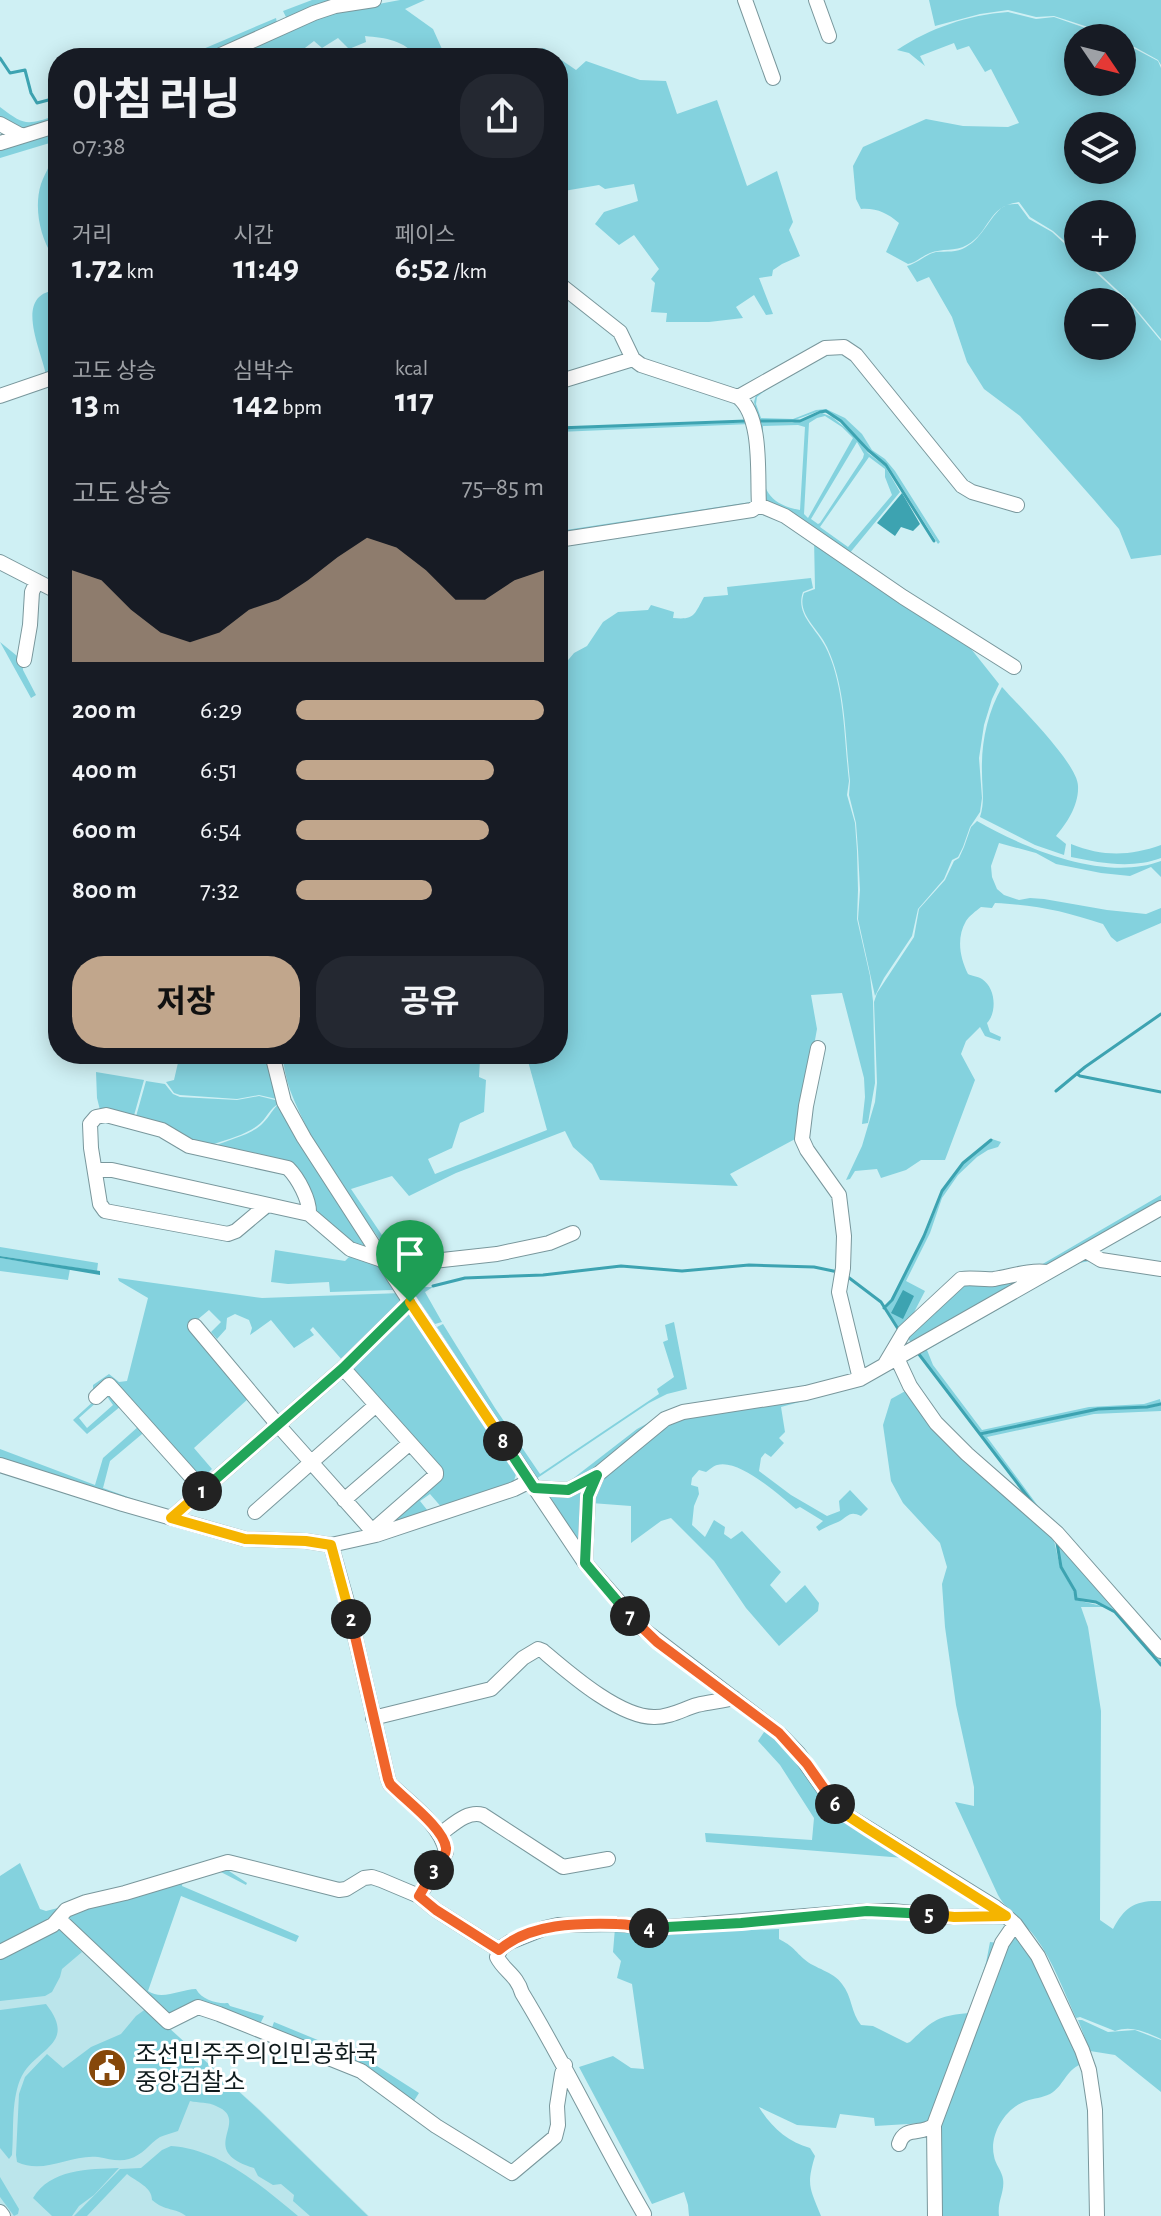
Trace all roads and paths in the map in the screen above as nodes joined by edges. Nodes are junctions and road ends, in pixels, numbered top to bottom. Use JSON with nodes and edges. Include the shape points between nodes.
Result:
{"nodes":[{"id":1,"x":374,"y":0,"type":"edge"},
{"id":2,"x":745,"y":0,"type":"edge"},
{"id":3,"x":816,"y":0,"type":"edge"},
{"id":4,"x":829,"y":36,"type":"dead end"},
{"id":5,"x":236,"y":48,"type":"edge"},
{"id":6,"x":773,"y":78,"type":"dead end"},
{"id":7,"x":0,"y":124,"type":"edge"},
{"id":8,"x":48,"y":128,"type":"edge"},
{"id":9,"x":22,"y":136,"type":"junction"},
{"id":10,"x":0,"y":143,"type":"edge"},
{"id":11,"x":568,"y":291,"type":"edge"},
{"id":12,"x":633,"y":359,"type":"junction"},
{"id":13,"x":48,"y":379,"type":"edge"},
{"id":14,"x":568,"y":379,"type":"edge"},
{"id":15,"x":0,"y":396,"type":"edge"},
{"id":16,"x":738,"y":397,"type":"junction"},
{"id":17,"x":759,"y":505,"type":"junction"},
{"id":18,"x":1017,"y":505,"type":"dead end"},
{"id":19,"x":568,"y":538,"type":"edge"},
{"id":20,"x":0,"y":562,"type":"edge"},
{"id":21,"x":37,"y":581,"type":"junction"},
{"id":22,"x":48,"y":587,"type":"edge"},
{"id":23,"x":24,"y":660,"type":"dead end"},
{"id":24,"x":1014,"y":667,"type":"dead end"},
{"id":25,"x":818,"y":1048,"type":"dead end"},
{"id":26,"x":274,"y":1064,"type":"edge"},
{"id":27,"x":96,"y":1170,"type":"junction"},
{"id":28,"x":267,"y":1205,"type":"junction"},
{"id":29,"x":1161,"y":1208,"type":"edge"},
{"id":30,"x":309,"y":1214,"type":"junction"},
{"id":31,"x":573,"y":1233,"type":"dead end"},
{"id":32,"x":1086,"y":1251,"type":"junction"},
{"id":33,"x":385,"y":1263,"type":"junction"},
{"id":34,"x":1161,"y":1269,"type":"edge"},
{"id":35,"x":1049,"y":1272,"type":"junction"},
{"id":36,"x":410,"y":1302,"type":"junction"},
{"id":37,"x":195,"y":1326,"type":"dead end"},
{"id":38,"x":891,"y":1361,"type":"junction"},
{"id":39,"x":343,"y":1368,"type":"junction"},
{"id":40,"x":860,"y":1379,"type":"junction"},
{"id":41,"x":96,"y":1397,"type":"dead end"},
{"id":42,"x":376,"y":1405,"type":"junction"},
{"id":43,"x":278,"y":1425,"type":"junction"},
{"id":44,"x":410,"y":1443,"type":"junction"},
{"id":45,"x":311,"y":1462,"type":"junction"},
{"id":46,"x":0,"y":1465,"type":"edge"},
{"id":47,"x":597,"y":1475,"type":"junction"},
{"id":48,"x":532,"y":1484,"type":"junction"},
{"id":49,"x":203,"y":1490,"type":"junction"},
{"id":50,"x":344,"y":1500,"type":"junction"},
{"id":51,"x":255,"y":1512,"type":"dead end"},
{"id":52,"x":171,"y":1518,"type":"junction"},
{"id":53,"x":374,"y":1533,"type":"junction"},
{"id":54,"x":331,"y":1545,"type":"junction"},
{"id":55,"x":585,"y":1563,"type":"junction"},
{"id":56,"x":1161,"y":1651,"type":"edge"},
{"id":57,"x":734,"y":1698,"type":"junction"},
{"id":58,"x":373,"y":1718,"type":"junction"},
{"id":59,"x":440,"y":1834,"type":"junction"},
{"id":60,"x":608,"y":1859,"type":"dead end"},
{"id":61,"x":419,"y":1896,"type":"junction"},
{"id":62,"x":59,"y":1919,"type":"junction"},
{"id":63,"x":1011,"y":1920,"type":"junction"},
{"id":64,"x":499,"y":1950,"type":"junction"},
{"id":65,"x":0,"y":1952,"type":"edge"},
{"id":66,"x":565,"y":2065,"type":"junction"},
{"id":67,"x":934,"y":2125,"type":"junction"},
{"id":68,"x":899,"y":2144,"type":"dead end"},
{"id":69,"x":644,"y":2214,"type":"dead end"},
{"id":70,"x":935,"y":2216,"type":"edge"},
{"id":71,"x":1097,"y":2216,"type":"edge"}],
"edges":[{"from":1,"to":5,"type":"street","via":[[314,13]]},
{"from":2,"to":6,"type":"street"},
{"from":3,"to":4,"type":"street"},
{"from":7,"to":9,"type":"street"},
{"from":8,"to":9,"type":"street"},
{"from":9,"to":10,"type":"street"},
{"from":11,"to":12,"type":"street","via":[[620,332]]},
{"from":12,"to":14,"type":"street"},
{"from":12,"to":16,"type":"street"},
{"from":13,"to":15,"type":"street"},
{"from":16,"to":17,"type":"street","via":[[753,420]]},
{"from":16,"to":18,"type":"street","via":[[825,348],[844,347],[962,486]]},
{"from":17,"to":19,"type":"street"},
{"from":17,"to":24,"type":"street","via":[[785,516]]},
{"from":20,"to":21,"type":"street"},
{"from":21,"to":22,"type":"street"},
{"from":21,"to":23,"type":"street"},
{"from":25,"to":40,"type":"street","via":[[802,1139],[839,1195],[844,1236],[839,1292]]},
{"from":26,"to":33,"type":"street","via":[[290,1114]]},
{"from":27,"to":28,"type":"street"},
{"from":27,"to":28,"type":"street","via":[[100,1206],[109,1213],[228,1234]]},
{"from":27,"to":30,"type":"street","via":[[89,1128],[96,1117],[106,1115],[162,1130],[189,1146],[288,1168]]},
{"from":28,"to":30,"type":"street"},
{"from":29,"to":32,"type":"street"},
{"from":30,"to":33,"type":"street","via":[[350,1249]]},
{"from":31,"to":33,"type":"street","via":[[497,1254]]},
{"from":32,"to":34,"type":"street","via":[[1101,1260]]},
{"from":32,"to":35,"type":"street"},
{"from":33,"to":36,"type":"street"},
{"from":35,"to":38,"type":"street"},
{"from":35,"to":38,"type":"street","via":[[961,1279],[902,1333]]},
{"from":36,"to":39,"type":"street"},
{"from":36,"to":48,"type":"street"},
{"from":37,"to":43,"type":"street"},
{"from":38,"to":40,"type":"street"},
{"from":38,"to":56,"type":"street","via":[[936,1423],[1057,1533]]},
{"from":39,"to":42,"type":"street"},
{"from":39,"to":43,"type":"street"},
{"from":40,"to":47,"type":"street","via":[[683,1412],[665,1419]]},
{"from":41,"to":49,"type":"street","via":[[109,1385]]},
{"from":42,"to":44,"type":"street"},
{"from":42,"to":45,"type":"street"},
{"from":43,"to":45,"type":"street"},
{"from":43,"to":49,"type":"street"},
{"from":44,"to":50,"type":"street"},
{"from":44,"to":53,"type":"street","via":[[436,1475]]},
{"from":45,"to":50,"type":"street"},
{"from":45,"to":51,"type":"street"},
{"from":46,"to":52,"type":"street"},
{"from":47,"to":48,"type":"street","via":[[568,1490]]},
{"from":47,"to":55,"type":"street","via":[[588,1496]]},
{"from":48,"to":53,"type":"street"},
{"from":48,"to":55,"type":"street"},
{"from":49,"to":52,"type":"street"},
{"from":50,"to":53,"type":"street"},
{"from":52,"to":54,"type":"street","via":[[245,1539]]},
{"from":53,"to":54,"type":"street"},
{"from":54,"to":58,"type":"street"},
{"from":55,"to":57,"type":"street","via":[[650,1636]]},
{"from":57,"to":58,"type":"street","via":[[644,1716],[596,1693],[538,1649],[491,1689]]},
{"from":57,"to":63,"type":"street","via":[[790,1743],[845,1814]]},
{"from":58,"to":59,"type":"street","via":[[390,1784]]},
{"from":59,"to":60,"type":"street","via":[[476,1813],[563,1867]]},
{"from":59,"to":61,"type":"street","via":[[446,1852]]},
{"from":61,"to":62,"type":"street","via":[[372,1877],[339,1890],[228,1862],[86,1902]]},
{"from":61,"to":64,"type":"street"},
{"from":62,"to":65,"type":"street"},
{"from":62,"to":66,"type":"street","via":[[168,2022],[194,2008],[203,2009],[345,2064],[512,2173],[555,2137]]},
{"from":63,"to":64,"type":"street","via":[[867,1911],[656,1928],[558,1925]]},
{"from":63,"to":67,"type":"street"},
{"from":63,"to":71,"type":"street","via":[[1044,1968],[1089,2070]]},
{"from":64,"to":66,"type":"street","via":[[499,1962],[517,1980]]},
{"from":66,"to":69,"type":"street"},
{"from":67,"to":68,"type":"street","via":[[907,2132]]},
{"from":67,"to":70,"type":"street"}]}
